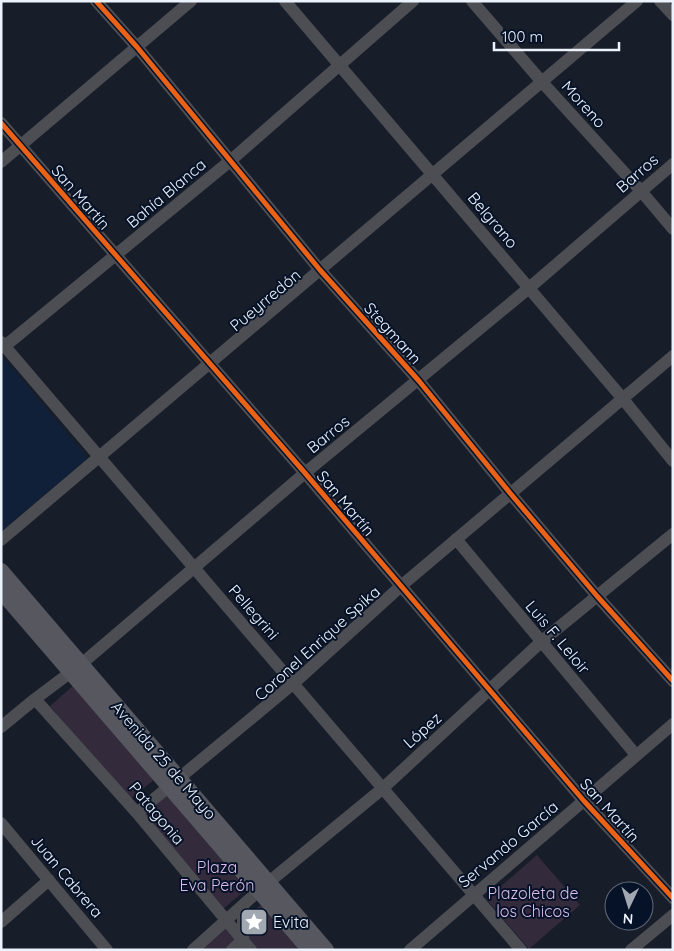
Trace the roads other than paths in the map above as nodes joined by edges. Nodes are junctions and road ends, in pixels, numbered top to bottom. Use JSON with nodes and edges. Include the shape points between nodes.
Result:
{"nodes":[{"id":1,"x":96,"y":1,"type":"edge"},
{"id":2,"x":190,"y":1,"type":"edge"},
{"id":3,"x":285,"y":1,"type":"edge"},
{"id":4,"x":413,"y":1,"type":"edge"},
{"id":5,"x":472,"y":1,"type":"edge"},
{"id":6,"x":637,"y":1,"type":"edge"},
{"id":7,"x":660,"y":1,"type":"edge"},
{"id":8,"x":673,"y":14,"type":"edge"},
{"id":9,"x":137,"y":47,"type":"junction"},
{"id":10,"x":340,"y":66,"type":"junction"},
{"id":11,"x":542,"y":82,"type":"junction"},
{"id":12,"x":1,"y":123,"type":"edge"},
{"id":13,"x":21,"y":146,"type":"junction"},
{"id":14,"x":230,"y":161,"type":"junction"},
{"id":15,"x":1,"y":162,"type":"edge"},
{"id":16,"x":673,"y":164,"type":"edge"},
{"id":17,"x":434,"y":174,"type":"junction"},
{"id":18,"x":641,"y":191,"type":"junction"},
{"id":19,"x":673,"y":229,"type":"edge"},
{"id":20,"x":116,"y":256,"type":"junction"},
{"id":21,"x":320,"y":270,"type":"junction"},
{"id":22,"x":529,"y":288,"type":"junction"},
{"id":23,"x":3,"y":344,"type":"edge"},
{"id":24,"x":673,"y":356,"type":"edge"},
{"id":25,"x":209,"y":364,"type":"junction"},
{"id":26,"x":419,"y":381,"type":"junction"},
{"id":27,"x":623,"y":399,"type":"junction"},
{"id":28,"x":100,"y":457,"type":"junction"},
{"id":29,"x":673,"y":461,"type":"edge"},
{"id":30,"x":305,"y":474,"type":"junction"},
{"id":31,"x":510,"y":494,"type":"junction"},
{"id":32,"x":673,"y":534,"type":"edge"},
{"id":33,"x":456,"y":539,"type":"junction"},
{"id":34,"x":1,"y":540,"type":"edge"},
{"id":35,"x":194,"y":567,"type":"junction"},
{"id":36,"x":1,"y":571,"type":"edge"},
{"id":37,"x":401,"y":586,"type":"junction"},
{"id":38,"x":1,"y":591,"type":"edge"},
{"id":39,"x":597,"y":596,"type":"junction"},
{"id":40,"x":541,"y":642,"type":"junction"},
{"id":41,"x":77,"y":668,"type":"junction"},
{"id":42,"x":673,"y":681,"type":"edge"},
{"id":43,"x":294,"y":683,"type":"junction"},
{"id":44,"x":489,"y":690,"type":"junction"},
{"id":45,"x":35,"y":699,"type":"junction"},
{"id":46,"x":673,"y":724,"type":"edge"},
{"id":47,"x":1,"y":727,"type":"edge"},
{"id":48,"x":636,"y":755,"type":"junction"},
{"id":49,"x":174,"y":782,"type":"junction"},
{"id":50,"x":382,"y":789,"type":"junction"},
{"id":51,"x":584,"y":801,"type":"junction"},
{"id":52,"x":138,"y":813,"type":"junction"},
{"id":53,"x":1,"y":823,"type":"edge"},
{"id":54,"x":49,"y":880,"type":"junction"},
{"id":55,"x":264,"y":886,"type":"junction"},
{"id":56,"x":473,"y":895,"type":"junction"},
{"id":57,"x":673,"y":898,"type":"edge"},
{"id":58,"x":243,"y":905,"type":"junction"},
{"id":59,"x":673,"y":915,"type":"edge"},
{"id":60,"x":226,"y":920,"type":"junction"},
{"id":61,"x":1,"y":922,"type":"edge"},
{"id":62,"x":247,"y":945,"type":"edge"},
{"id":63,"x":107,"y":950,"type":"edge"},
{"id":64,"x":192,"y":950,"type":"edge"},
{"id":65,"x":232,"y":950,"type":"edge"},
{"id":66,"x":310,"y":950,"type":"edge"},
{"id":67,"x":326,"y":950,"type":"edge"},
{"id":68,"x":410,"y":950,"type":"edge"},
{"id":69,"x":521,"y":950,"type":"edge"},
{"id":70,"x":631,"y":950,"type":"edge"}],
"edges":[{"from":1,"to":9,"type":"street","name":"Stegmann"},
{"from":2,"to":9,"type":"street"},
{"from":3,"to":10,"type":"street","name":"Belgrano"},
{"from":4,"to":10,"type":"street","name":"Bahía Blanca"},
{"from":5,"to":11,"type":"street","name":"Moreno"},
{"from":6,"to":11,"type":"street","name":"Pueyrredón"},
{"from":7,"to":8,"type":"street"},
{"from":9,"to":13,"type":"street"},
{"from":9,"to":14,"type":"street","name":"Stegmann"},
{"from":10,"to":14,"type":"street","name":"Bahía Blanca"},
{"from":10,"to":17,"type":"street","name":"Belgrano"},
{"from":11,"to":17,"type":"street","name":"Pueyrredón"},
{"from":11,"to":18,"type":"street","name":"Moreno"},
{"from":12,"to":13,"type":"street","name":"San Martín"},
{"from":13,"to":15,"type":"street"},
{"from":13,"to":20,"type":"street","name":"San Martín"},
{"from":14,"to":20,"type":"street","name":"Bahía Blanca"},
{"from":14,"to":21,"type":"street","name":"Stegmann"},
{"from":16,"to":18,"type":"street","name":"Barros"},
{"from":17,"to":21,"type":"street","name":"Pueyrredón"},
{"from":17,"to":22,"type":"street","name":"Belgrano"},
{"from":18,"to":19,"type":"street","name":"Moreno"},
{"from":18,"to":22,"type":"street","name":"Barros"},
{"from":20,"to":23,"type":"street","name":"Bahía Blanca"},
{"from":20,"to":25,"type":"street","name":"San Martín"},
{"from":21,"to":25,"type":"street","name":"Pueyrredón"},
{"from":21,"to":26,"type":"street","name":"Stegmann"},
{"from":22,"to":26,"type":"street","name":"Barros"},
{"from":22,"to":27,"type":"street","name":"Belgrano"},
{"from":23,"to":28,"type":"street","name":"Pellegrini"},
{"from":24,"to":27,"type":"street","name":"Coronel Enrique Spika"},
{"from":25,"to":28,"type":"street","name":"Pueyrredón"},
{"from":25,"to":30,"type":"street","name":"San Martín"},
{"from":26,"to":30,"type":"street","name":"Barros"},
{"from":26,"to":31,"type":"street","name":"Stegmann"},
{"from":27,"to":29,"type":"street","name":"Belgrano"},
{"from":27,"to":31,"type":"street","name":"Coronel Enrique Spika"},
{"from":28,"to":34,"type":"street","name":"Pueyrredón"},
{"from":28,"to":35,"type":"street","name":"Pellegrini"},
{"from":30,"to":35,"type":"street","name":"Barros"},
{"from":30,"to":37,"type":"street","name":"San Martín"},
{"from":31,"to":33,"type":"street","name":"Coronel Enrique Spika"},
{"from":31,"to":39,"type":"street","name":"Stegmann"},
{"from":32,"to":39,"type":"street","name":"López"},
{"from":33,"to":37,"type":"street","name":"Coronel Enrique Spika"},
{"from":33,"to":40,"type":"street","name":"Luis F. Leloir"},
{"from":35,"to":41,"type":"street","name":"Barros"},
{"from":35,"to":43,"type":"street","name":"Pellegrini"},
{"from":36,"to":41,"type":"main road","name":"Avenida 25 de Mayo"},
{"from":37,"to":43,"type":"street","name":"Coronel Enrique Spika"},
{"from":37,"to":44,"type":"street","name":"San Martín"},
{"from":38,"to":41,"type":"main road","name":"Avenida 25 de Mayo"},
{"from":39,"to":40,"type":"street","name":"López"},
{"from":39,"to":42,"type":"street","name":"Stegmann"},
{"from":40,"to":44,"type":"street","name":"López"},
{"from":40,"to":48,"type":"street","name":"Luis F. Leloir"},
{"from":41,"to":45,"type":"street","name":"Barros"},
{"from":41,"to":49,"type":"main road","name":"Avenida 25 de Mayo"},
{"from":43,"to":49,"type":"street","name":"Coronel Enrique Spika"},
{"from":43,"to":50,"type":"street","name":"Pellegrini"},
{"from":44,"to":50,"type":"street","name":"López"},
{"from":44,"to":51,"type":"street","name":"San Martín"},
{"from":45,"to":47,"type":"street","name":"Barros"},
{"from":45,"to":52,"type":"street","name":"Patagonia"},
{"from":46,"to":48,"type":"street","name":"Servando García"},
{"from":48,"to":51,"type":"street","name":"Servando García"},
{"from":49,"to":52,"type":"street","name":"Coronel Enrique Spika"},
{"from":49,"to":55,"type":"main road","name":"Avenida 25 de Mayo"},
{"from":50,"to":55,"type":"street","name":"López"},
{"from":50,"to":56,"type":"street","name":"Pellegrini"},
{"from":51,"to":56,"type":"street","name":"Servando García"},
{"from":51,"to":57,"type":"street","name":"San Martín"},
{"from":52,"to":60,"type":"street","name":"Patagonia"},
{"from":53,"to":54,"type":"street","name":"Juan Cabrera"},
{"from":54,"to":61,"type":"street"},
{"from":54,"to":63,"type":"street","name":"Juan Cabrera"},
{"from":55,"to":58,"type":"street","name":"López"},
{"from":55,"to":66,"type":"main road","name":"Avenida 25 de Mayo"},
{"from":55,"to":67,"type":"main road","name":"Avenida 25 de Mayo"},
{"from":56,"to":68,"type":"street","name":"Servando García"},
{"from":56,"to":69,"type":"street","name":"Pellegrini"},
{"from":58,"to":60,"type":"street","name":"López"},
{"from":58,"to":62,"type":"street"},
{"from":59,"to":70,"type":"street"},
{"from":60,"to":62,"type":"street","name":"Patagonia"},
{"from":60,"to":64,"type":"street","name":"López"},
{"from":62,"to":65,"type":"street"}]}
